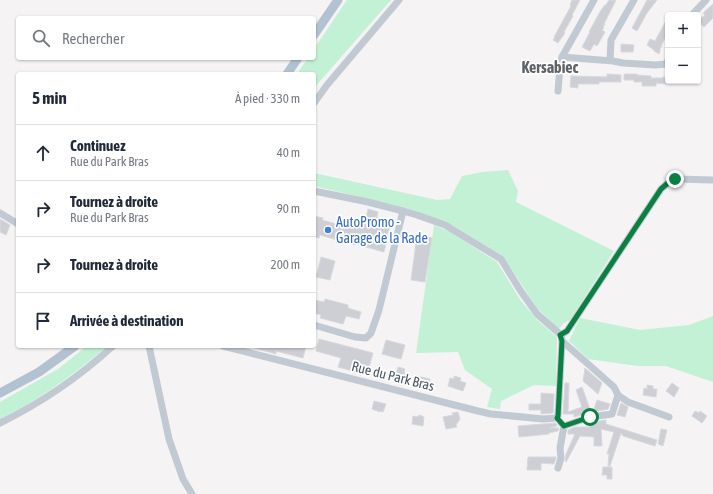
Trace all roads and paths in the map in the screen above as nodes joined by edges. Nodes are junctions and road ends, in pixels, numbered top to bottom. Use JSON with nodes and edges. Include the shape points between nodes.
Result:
{"nodes":[{"id":1,"x":338,"y":0,"type":"edge"},
{"id":2,"x":399,"y":0,"type":"edge"},
{"id":3,"x":594,"y":0,"type":"edge"},
{"id":4,"x":634,"y":0,"type":"edge"},
{"id":5,"x":706,"y":0,"type":"edge"},
{"id":6,"x":695,"y":12,"type":"edge"},
{"id":7,"x":316,"y":32,"type":"edge"},
{"id":8,"x":562,"y":57,"type":"junction"},
{"id":9,"x":297,"y":60,"type":"edge"},
{"id":10,"x":610,"y":60,"type":"junction"},
{"id":11,"x":665,"y":64,"type":"edge"},
{"id":12,"x":288,"y":72,"type":"edge"},
{"id":13,"x":558,"y":91,"type":"dead end"},
{"id":14,"x":316,"y":100,"type":"edge"},
{"id":15,"x":713,"y":180,"type":"edge"},
{"id":16,"x":316,"y":191,"type":"edge"},
{"id":17,"x":403,"y":211,"type":"junction"},
{"id":18,"x":0,"y":213,"type":"edge"},
{"id":19,"x":16,"y":223,"type":"edge"},
{"id":20,"x":316,"y":326,"type":"edge"},
{"id":21,"x":561,"y":338,"type":"junction"},
{"id":22,"x":72,"y":348,"type":"edge"},
{"id":23,"x":111,"y":348,"type":"edge"},
{"id":24,"x":149,"y":348,"type":"edge"},
{"id":25,"x":232,"y":348,"type":"edge"},
{"id":26,"x":0,"y":393,"type":"edge"},
{"id":27,"x":618,"y":395,"type":"junction"},
{"id":28,"x":669,"y":417,"type":"dead end"},
{"id":29,"x":557,"y":418,"type":"junction"},
{"id":30,"x":0,"y":423,"type":"edge"},
{"id":31,"x":564,"y":426,"type":"junction"},
{"id":32,"x":558,"y":468,"type":"dead end"},
{"id":33,"x":192,"y":494,"type":"edge"}],
"edges":[{"from":1,"to":7,"type":"main road"},
{"from":2,"to":14,"type":"street"},
{"from":3,"to":8,"type":"street"},
{"from":4,"to":10,"type":"street","via":[[610,40]]},
{"from":5,"to":6,"type":"street"},
{"from":8,"to":10,"type":"street"},
{"from":8,"to":13,"type":"street"},
{"from":9,"to":12,"type":"main road"},
{"from":10,"to":11,"type":"street","via":[[623,63]]},
{"from":15,"to":21,"type":"street","via":[[675,179],[661,189]]},
{"from":16,"to":17,"type":"street"},
{"from":17,"to":20,"type":"street","via":[[371,333],[366,338],[355,337]]},
{"from":17,"to":21,"type":"street","via":[[445,225],[501,260],[537,314]]},
{"from":18,"to":19,"type":"street"},
{"from":21,"to":27,"type":"street","via":[[614,387]]},
{"from":21,"to":29,"type":"street"},
{"from":22,"to":26,"type":"main road","via":[[39,372]]},
{"from":23,"to":30,"type":"street","via":[[83,372],[47,397]]},
{"from":24,"to":33,"type":"street","via":[[169,439],[183,479]]},
{"from":25,"to":29,"type":"street","name":"Rue du Park Bras","via":[[478,411],[543,419]]},
{"from":27,"to":28,"type":"street","via":[[628,402]]},
{"from":27,"to":31,"type":"street","via":[[612,414],[590,417]]},
{"from":29,"to":31,"type":"street"},
{"from":31,"to":32,"type":"street","via":[[560,448],[562,458]]}]}
